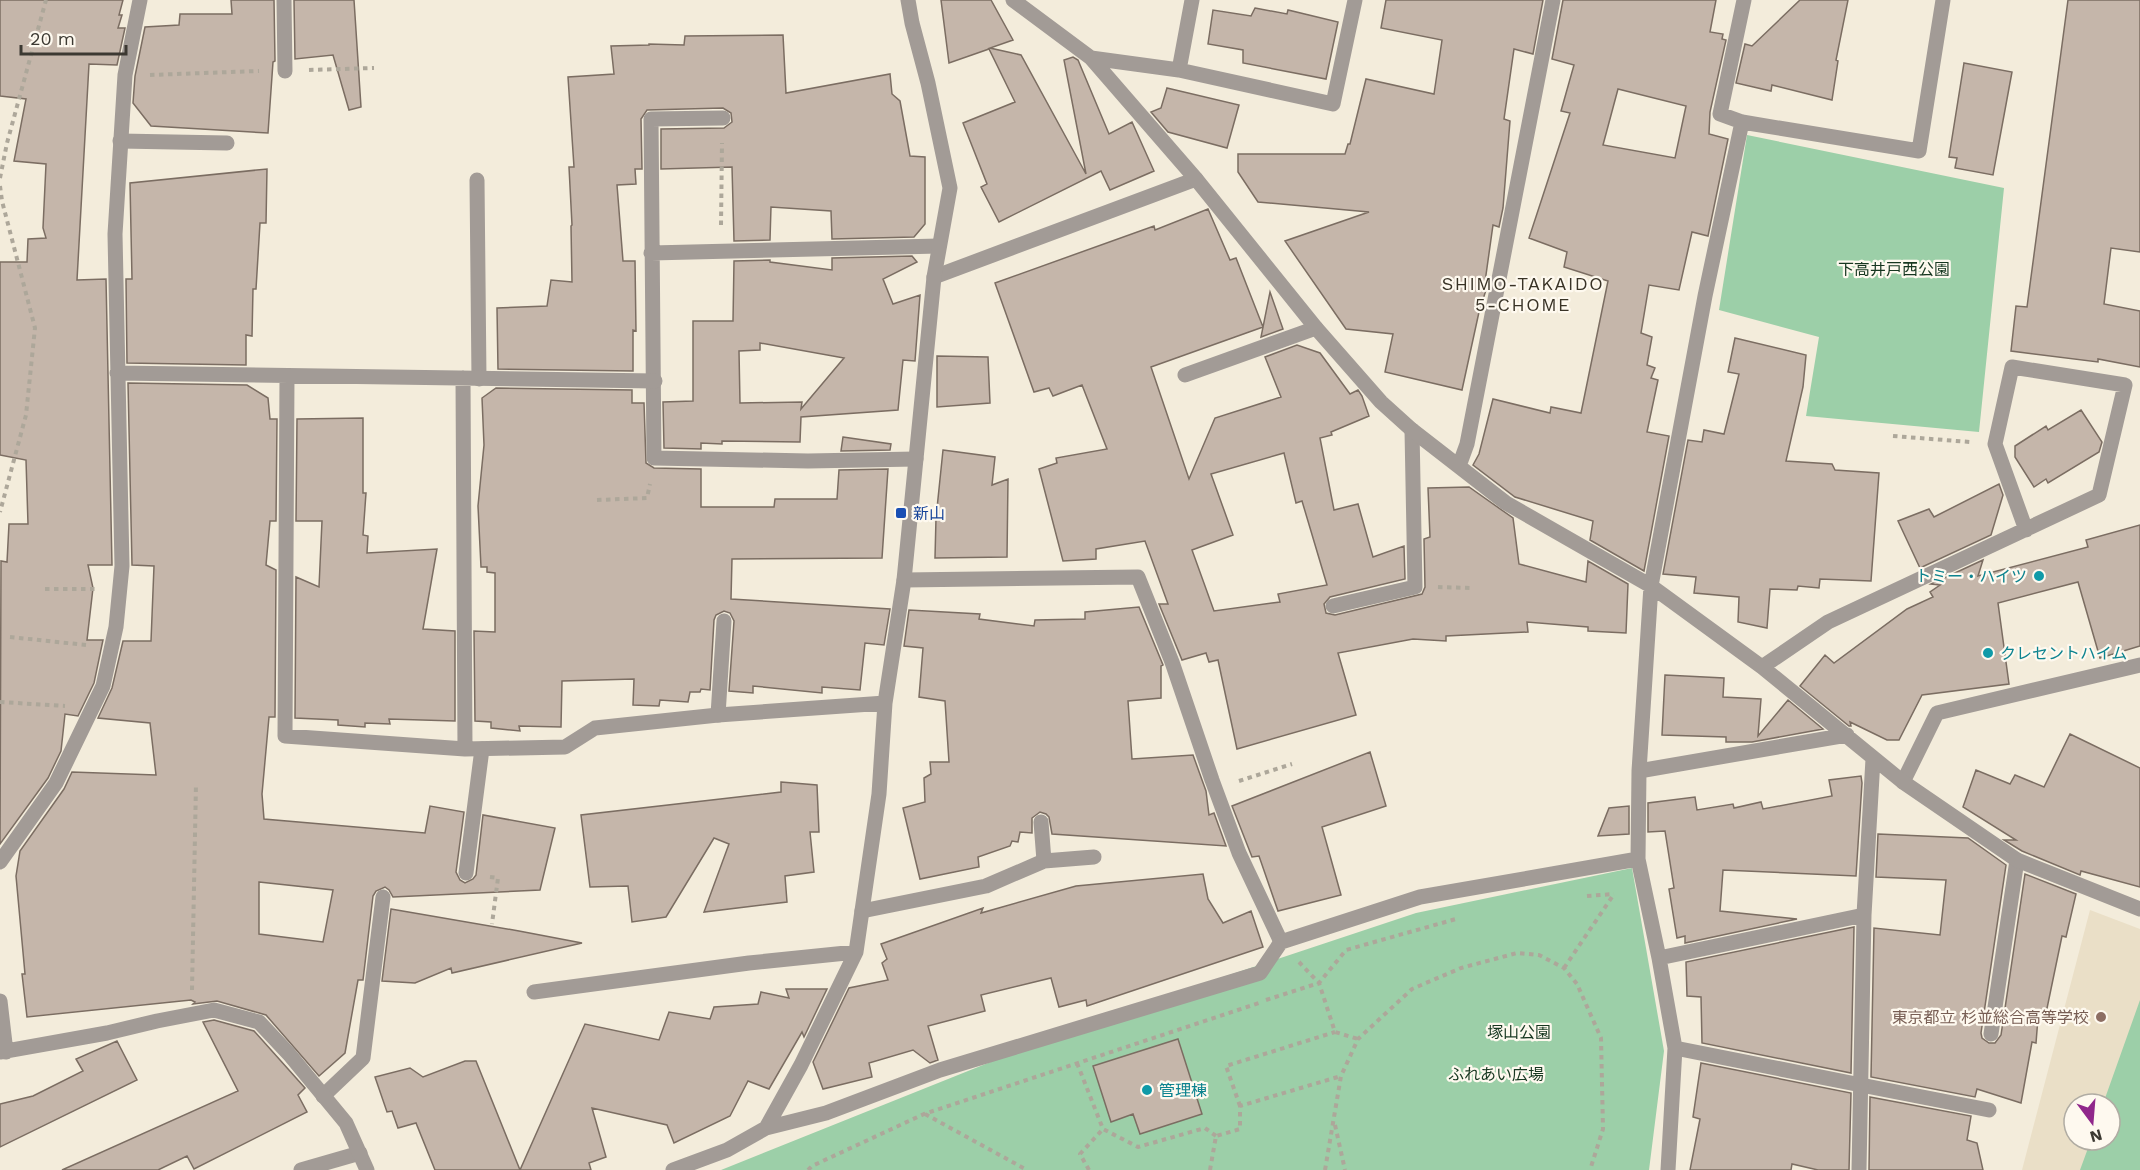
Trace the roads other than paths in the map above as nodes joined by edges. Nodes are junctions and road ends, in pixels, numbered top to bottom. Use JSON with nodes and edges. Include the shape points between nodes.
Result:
{"nodes":[{"id":1,"x":140,"y":0,"type":"edge"},
{"id":2,"x":284,"y":0,"type":"edge"},
{"id":3,"x":908,"y":0,"type":"edge"},
{"id":4,"x":1013,"y":0,"type":"edge"},
{"id":5,"x":1192,"y":0,"type":"edge"},
{"id":6,"x":1355,"y":0,"type":"edge"},
{"id":7,"x":1553,"y":0,"type":"edge"},
{"id":8,"x":1744,"y":0,"type":"edge"},
{"id":9,"x":1943,"y":0,"type":"edge"},
{"id":10,"x":1091,"y":58,"type":"junction"},
{"id":11,"x":1179,"y":70,"type":"junction"},
{"id":12,"x":285,"y":71,"type":"road end"},
{"id":13,"x":723,"y":118,"type":"road end"},
{"id":14,"x":1742,"y":122,"type":"junction"},
{"id":15,"x":120,"y":141,"type":"junction"},
{"id":16,"x":227,"y":143,"type":"dead end"},
{"id":17,"x":1196,"y":179,"type":"junction"},
{"id":18,"x":477,"y":180,"type":"dead end"},
{"id":19,"x":939,"y":246,"type":"junction"},
{"id":20,"x":651,"y":253,"type":"junction"},
{"id":21,"x":934,"y":277,"type":"junction"},
{"id":22,"x":1316,"y":328,"type":"junction"},
{"id":23,"x":117,"y":373,"type":"junction"},
{"id":24,"x":1185,"y":375,"type":"dead end"},
{"id":25,"x":287,"y":376,"type":"junction"},
{"id":26,"x":471,"y":379,"type":"junction"},
{"id":27,"x":655,"y":381,"type":"junction"},
{"id":28,"x":1412,"y":430,"type":"junction"},
{"id":29,"x":916,"y":459,"type":"junction"},
{"id":30,"x":1459,"y":466,"type":"junction"},
{"id":31,"x":2026,"y":530,"type":"junction"},
{"id":32,"x":904,"y":580,"type":"junction"},
{"id":33,"x":1651,"y":586,"type":"junction"},
{"id":34,"x":1333,"y":606,"type":"dead end"},
{"id":35,"x":724,"y":621,"type":"dead end"},
{"id":36,"x":2140,"y":665,"type":"edge"},
{"id":37,"x":1762,"y":667,"type":"junction"},
{"id":38,"x":885,"y":702,"type":"junction"},
{"id":39,"x":718,"y":715,"type":"junction"},
{"id":40,"x":1847,"y":735,"type":"junction"},
{"id":41,"x":465,"y":749,"type":"junction"},
{"id":42,"x":482,"y":749,"type":"junction"},
{"id":43,"x":1873,"y":759,"type":"junction"},
{"id":44,"x":1640,"y":771,"type":"junction"},
{"id":45,"x":1903,"y":782,"type":"junction"},
{"id":46,"x":1041,"y":822,"type":"dead end"},
{"id":47,"x":1094,"y":857,"type":"dead end"},
{"id":48,"x":1638,"y":859,"type":"junction"},
{"id":49,"x":2017,"y":860,"type":"junction"},
{"id":50,"x":1044,"y":861,"type":"junction"},
{"id":51,"x":0,"y":862,"type":"edge"},
{"id":52,"x":466,"y":873,"type":"road end"},
{"id":53,"x":383,"y":897,"type":"dead end"},
{"id":54,"x":2140,"y":909,"type":"edge"},
{"id":55,"x":862,"y":911,"type":"junction"},
{"id":56,"x":1864,"y":915,"type":"junction"},
{"id":57,"x":1281,"y":942,"type":"junction"},
{"id":58,"x":856,"y":952,"type":"junction"},
{"id":59,"x":1659,"y":958,"type":"junction"},
{"id":60,"x":534,"y":992,"type":"dead end"},
{"id":61,"x":0,"y":1001,"type":"edge"},
{"id":62,"x":1991,"y":1034,"type":"dead end"},
{"id":63,"x":1674,"y":1048,"type":"junction"},
{"id":64,"x":3,"y":1052,"type":"edge"},
{"id":65,"x":1861,"y":1085,"type":"junction"},
{"id":66,"x":323,"y":1096,"type":"junction"},
{"id":67,"x":1989,"y":1110,"type":"dead end"},
{"id":68,"x":766,"y":1128,"type":"junction"},
{"id":69,"x":360,"y":1153,"type":"junction"},
{"id":70,"x":301,"y":1170,"type":"edge"},
{"id":71,"x":367,"y":1170,"type":"edge"},
{"id":72,"x":673,"y":1170,"type":"edge"},
{"id":73,"x":1668,"y":1170,"type":"edge"},
{"id":74,"x":1859,"y":1170,"type":"edge"}],
"edges":[{"from":1,"to":15,"type":"street","via":[[125,75]]},
{"from":2,"to":12,"type":"street"},
{"from":3,"to":19,"type":"street","via":[[950,188]]},
{"from":4,"to":10,"type":"street"},
{"from":5,"to":11,"type":"street"},
{"from":6,"to":11,"type":"street","via":[[1333,104]]},
{"from":7,"to":30,"type":"street","via":[[1467,444]]},
{"from":8,"to":14,"type":"street","via":[[1720,114]]},
{"from":9,"to":14,"type":"street","via":[[1918,151]]},
{"from":10,"to":11,"type":"street"},
{"from":10,"to":17,"type":"street"},
{"from":13,"to":20,"type":"street","via":[[651,119]]},
{"from":14,"to":33,"type":"street"},
{"from":15,"to":16,"type":"street"},
{"from":15,"to":23,"type":"street","via":[[115,234]]},
{"from":17,"to":21,"type":"street"},
{"from":17,"to":22,"type":"street"},
{"from":18,"to":26,"type":"street"},
{"from":19,"to":20,"type":"street"},
{"from":19,"to":21,"type":"street"},
{"from":20,"to":27,"type":"street"},
{"from":21,"to":29,"type":"street"},
{"from":22,"to":24,"type":"street"},
{"from":22,"to":28,"type":"street","via":[[1381,402]]},
{"from":23,"to":25,"type":"street"},
{"from":23,"to":51,"type":"street","via":[[122,566],[116,627],[103,686],[56,783]]},
{"from":25,"to":26,"type":"street"},
{"from":25,"to":41,"type":"street","via":[[285,736]]},
{"from":26,"to":27,"type":"street"},
{"from":26,"to":41,"type":"street"},
{"from":27,"to":29,"type":"street","via":[[654,458]]},
{"from":28,"to":30,"type":"street"},
{"from":28,"to":34,"type":"street","via":[[1415,587]]},
{"from":29,"to":32,"type":"street"},
{"from":30,"to":33,"type":"street","via":[[1506,503]]},
{"from":31,"to":31,"type":"street","via":[[2099,495],[2125,385],[2012,367],[1995,444]]},
{"from":31,"to":37,"type":"street","via":[[1828,622]]},
{"from":32,"to":38,"type":"street"},
{"from":32,"to":57,"type":"street","via":[[1138,577],[1239,853]]},
{"from":33,"to":37,"type":"street"},
{"from":33,"to":44,"type":"street"},
{"from":35,"to":39,"type":"street"},
{"from":36,"to":45,"type":"street","via":[[1937,713]]},
{"from":37,"to":40,"type":"street"},
{"from":38,"to":39,"type":"street"},
{"from":38,"to":55,"type":"street","via":[[879,794]]},
{"from":39,"to":42,"type":"street","via":[[595,729],[565,747]]},
{"from":40,"to":43,"type":"street"},
{"from":40,"to":44,"type":"street"},
{"from":41,"to":42,"type":"street"},
{"from":42,"to":52,"type":"street"},
{"from":43,"to":45,"type":"street"},
{"from":43,"to":56,"type":"street"},
{"from":44,"to":48,"type":"street"},
{"from":45,"to":49,"type":"street"},
{"from":46,"to":50,"type":"street"},
{"from":47,"to":50,"type":"street"},
{"from":48,"to":57,"type":"street","via":[[1420,897]]},
{"from":48,"to":59,"type":"street"},
{"from":49,"to":54,"type":"street"},
{"from":49,"to":62,"type":"street"},
{"from":50,"to":55,"type":"street","via":[[986,886]]},
{"from":53,"to":66,"type":"street","via":[[363,1058]]},
{"from":55,"to":58,"type":"street"},
{"from":56,"to":59,"type":"street"},
{"from":56,"to":65,"type":"street"},
{"from":57,"to":68,"type":"street","via":[[1260,973],[940,1070],[826,1113]]},
{"from":58,"to":60,"type":"street"},
{"from":58,"to":68,"type":"street"},
{"from":59,"to":63,"type":"street"},
{"from":61,"to":64,"type":"street"},
{"from":63,"to":65,"type":"street"},
{"from":63,"to":73,"type":"street"},
{"from":64,"to":66,"type":"street","via":[[214,1011],[259,1022]]},
{"from":65,"to":67,"type":"street"},
{"from":65,"to":74,"type":"street"},
{"from":66,"to":69,"type":"street","via":[[345,1123]]},
{"from":68,"to":72,"type":"street","via":[[727,1150]]},
{"from":69,"to":70,"type":"street"},
{"from":69,"to":71,"type":"street"}]}
